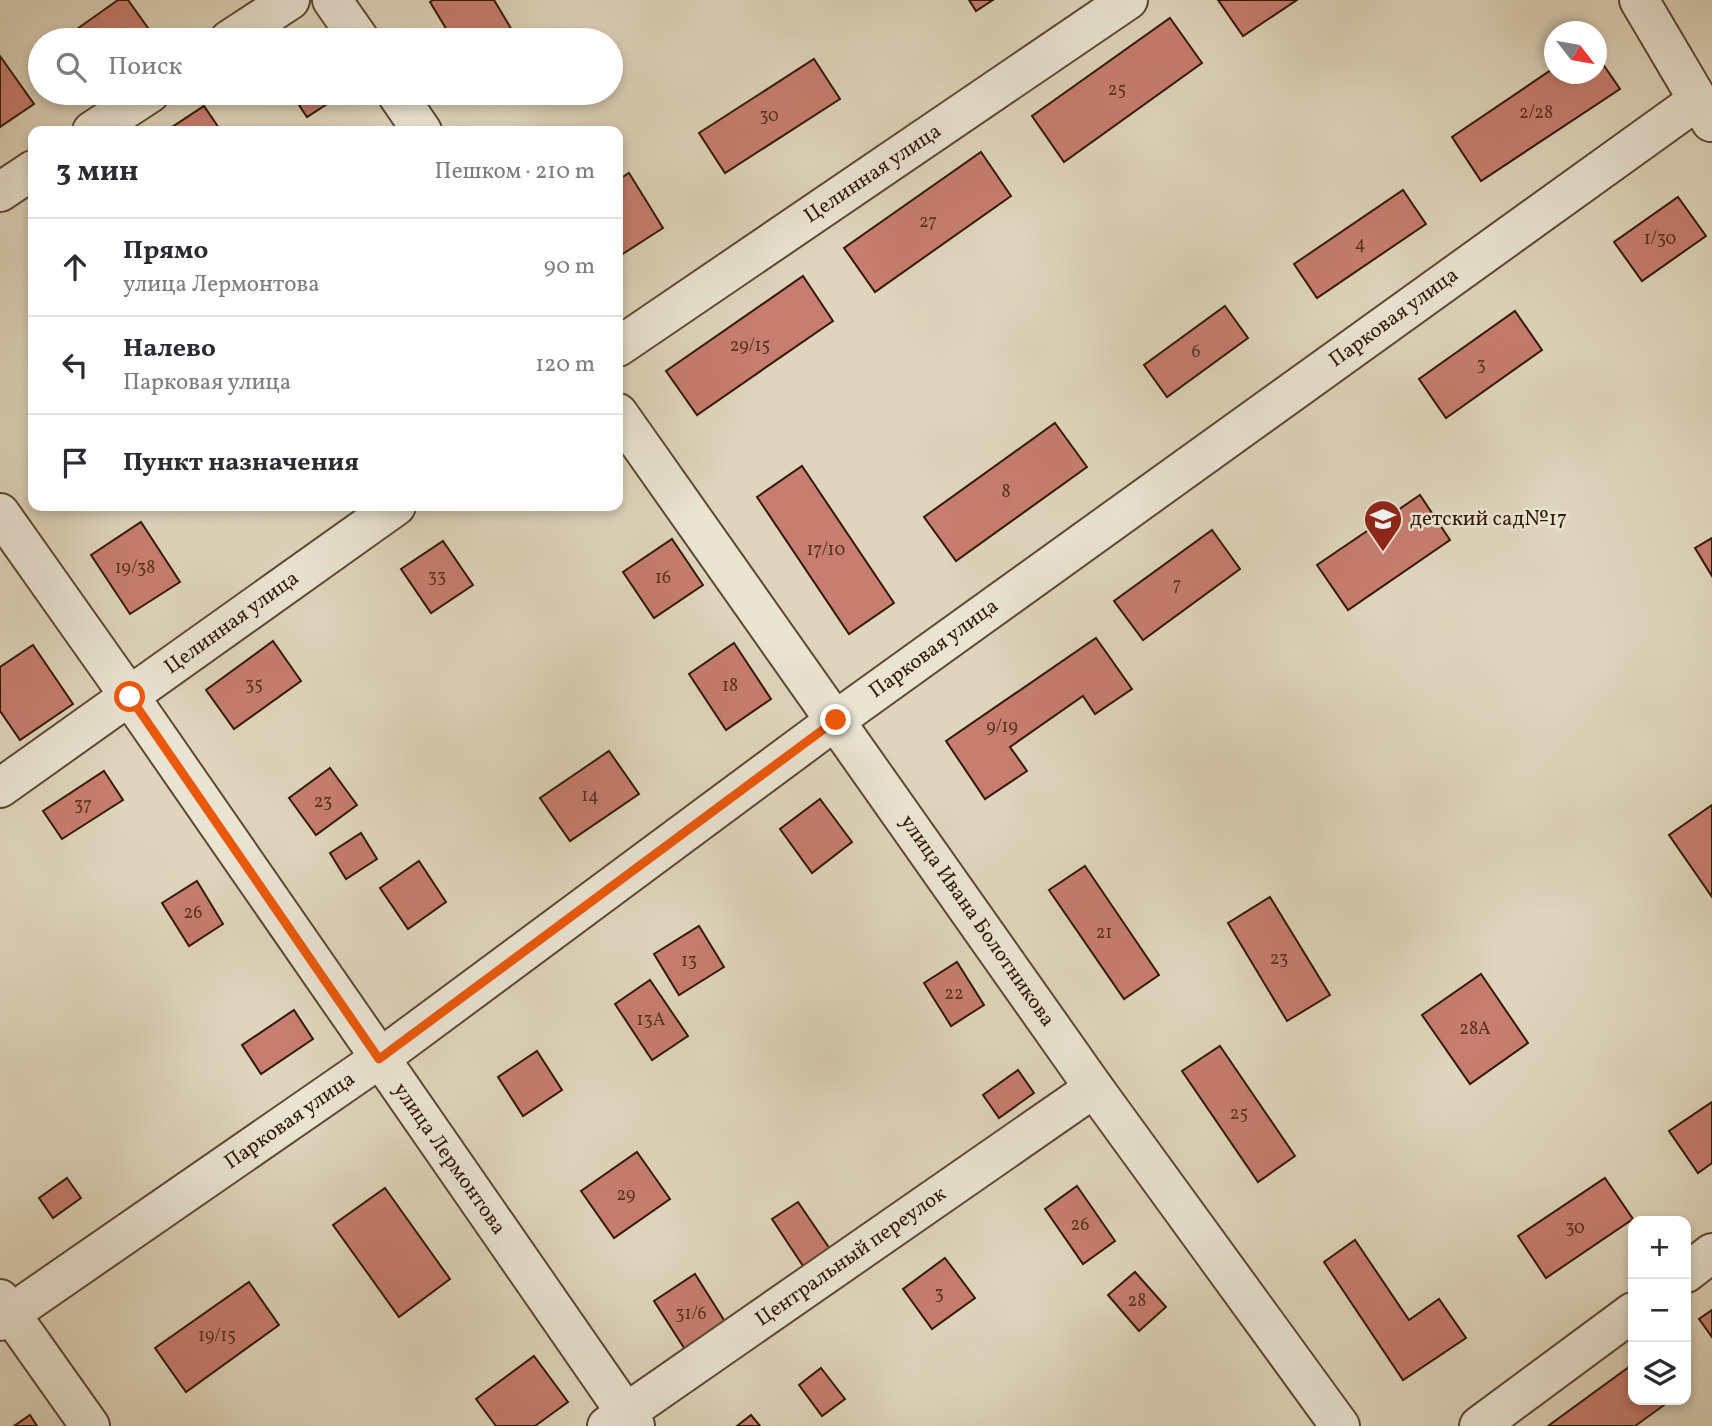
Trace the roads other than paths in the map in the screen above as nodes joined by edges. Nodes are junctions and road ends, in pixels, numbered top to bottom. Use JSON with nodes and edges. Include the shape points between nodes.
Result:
{"nodes":[{"id":1,"x":290,"y":0,"type":"edge"},
{"id":2,"x":332,"y":0,"type":"edge"},
{"id":3,"x":1128,"y":0,"type":"edge"},
{"id":4,"x":1639,"y":0,"type":"edge"},
{"id":5,"x":247,"y":28,"type":"edge"},
{"id":6,"x":352,"y":28,"type":"edge"},
{"id":7,"x":132,"y":105,"type":"edge"},
{"id":8,"x":404,"y":105,"type":"edge"},
{"id":9,"x":1705,"y":111,"type":"edge"},
{"id":10,"x":100,"y":126,"type":"edge"},
{"id":11,"x":419,"y":126,"type":"edge"},
{"id":12,"x":28,"y":173,"type":"edge"},
{"id":13,"x":0,"y":192,"type":"edge"},
{"id":14,"x":623,"y":344,"type":"edge"},
{"id":15,"x":623,"y":420,"type":"edge"},
{"id":16,"x":389,"y":511,"type":"edge"},
{"id":17,"x":0,"y":513,"type":"edge"},
{"id":18,"x":130,"y":697,"type":"junction"},
{"id":19,"x":836,"y":720,"type":"junction"},
{"id":20,"x":0,"y":788,"type":"edge"},
{"id":21,"x":379,"y":1059,"type":"junction"},
{"id":22,"x":1094,"y":1088,"type":"junction"},
{"id":23,"x":1712,"y":1253,"type":"edge"},
{"id":24,"x":1691,"y":1269,"type":"edge"},
{"id":25,"x":4,"y":1311,"type":"edge"},
{"id":26,"x":1628,"y":1316,"type":"edge"},
{"id":27,"x":623,"y":1422,"type":"edge"},
{"id":28,"x":90,"y":1426,"type":"edge"},
{"id":29,"x":1340,"y":1426,"type":"edge"},
{"id":30,"x":1479,"y":1426,"type":"edge"}],
"edges":[{"from":1,"to":5,"type":"street"},
{"from":2,"to":6,"type":"street"},
{"from":3,"to":14,"type":"street","name":"Целинная улица"},
{"from":4,"to":9,"type":"street"},
{"from":7,"to":10,"type":"street"},
{"from":8,"to":11,"type":"street"},
{"from":9,"to":19,"type":"street","name":"Парковая улица"},
{"from":12,"to":13,"type":"street"},
{"from":15,"to":19,"type":"street","name":"улица Ивана Болотникова"},
{"from":16,"to":18,"type":"street","name":"Целинная улица"},
{"from":17,"to":18,"type":"street","name":"улица Лермонтова"},
{"from":18,"to":20,"type":"street","name":"Целинная улица"},
{"from":18,"to":21,"type":"street","name":"улица Лермонтова"},
{"from":19,"to":21,"type":"street","name":"Парковая улица"},
{"from":19,"to":22,"type":"street","name":"улица Ивана Болотникова"},
{"from":21,"to":25,"type":"street","name":"Парковая улица"},
{"from":21,"to":27,"type":"street","name":"улица Лермонтова"},
{"from":22,"to":27,"type":"street","name":"Центральный переулок"},
{"from":22,"to":29,"type":"street","name":"улица Ивана Болотникова"},
{"from":23,"to":24,"type":"street"},
{"from":25,"to":28,"type":"street"},
{"from":26,"to":30,"type":"street"}]}
